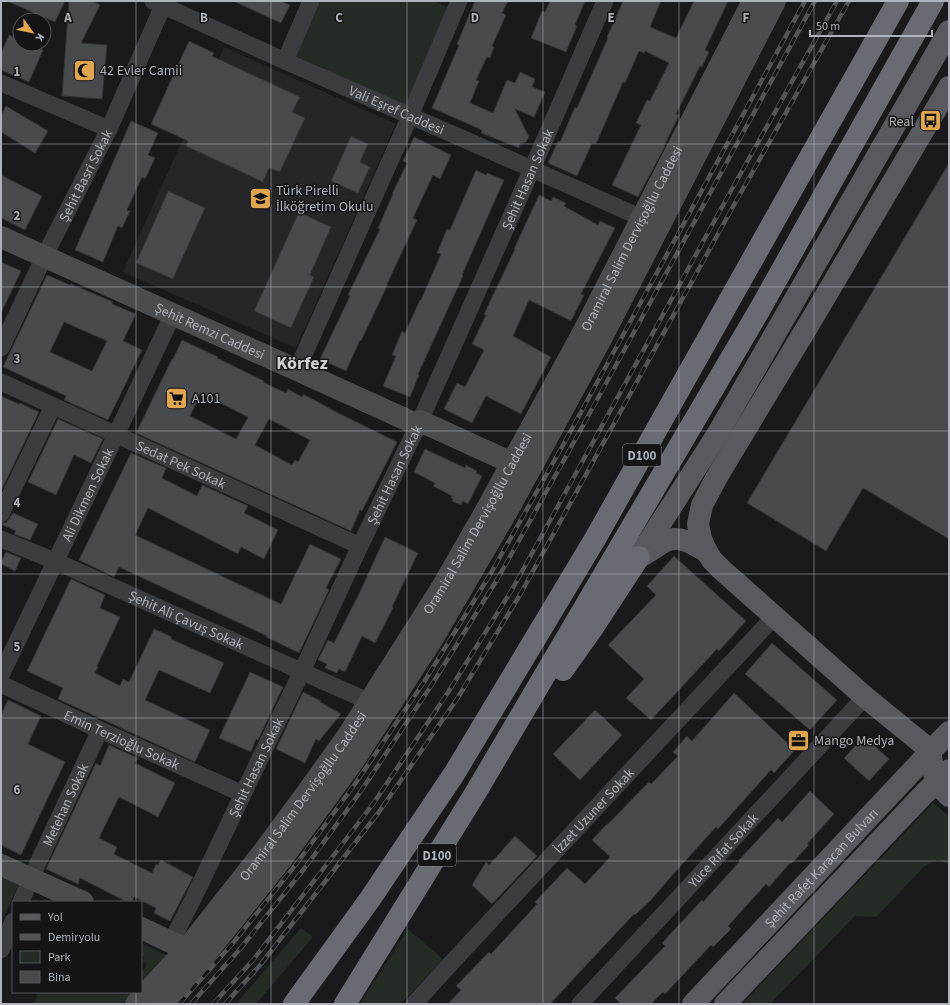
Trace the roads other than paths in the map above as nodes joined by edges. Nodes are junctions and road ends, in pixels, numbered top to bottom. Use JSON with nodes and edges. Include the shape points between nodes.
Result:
{"nodes":[{"id":1,"x":311,"y":1,"type":"edge"},
{"id":2,"x":459,"y":1,"type":"edge"},
{"id":3,"x":605,"y":1,"type":"edge"},
{"id":4,"x":753,"y":1,"type":"edge"},
{"id":5,"x":774,"y":1,"type":"edge"},
{"id":6,"x":898,"y":1,"type":"edge"},
{"id":7,"x":933,"y":1,"type":"edge"},
{"id":8,"x":160,"y":2,"type":"edge"},
{"id":9,"x":949,"y":31,"type":"edge"},
{"id":10,"x":285,"y":61,"type":"junction"},
{"id":11,"x":1,"y":83,"type":"edge"},
{"id":12,"x":949,"y":87,"type":"edge"},
{"id":13,"x":410,"y":116,"type":"junction"},
{"id":14,"x":109,"y":129,"type":"junction"},
{"id":15,"x":532,"y":169,"type":"junction"},
{"id":16,"x":642,"y":218,"type":"junction"},
{"id":17,"x":1,"y":237,"type":"edge"},
{"id":18,"x":44,"y":257,"type":"junction"},
{"id":19,"x":173,"y":314,"type":"junction"},
{"id":20,"x":812,"y":319,"type":"junction"},
{"id":21,"x":1,"y":348,"type":"edge"},
{"id":22,"x":297,"y":370,"type":"junction"},
{"id":23,"x":1,"y":382,"type":"edge"},
{"id":24,"x":53,"y":406,"type":"junction"},
{"id":25,"x":419,"y":423,"type":"junction"},
{"id":26,"x":116,"y":435,"type":"junction"},
{"id":27,"x":717,"y":435,"type":"junction"},
{"id":28,"x":512,"y":463,"type":"junction"},
{"id":29,"x":1,"y":514,"type":"edge"},
{"id":30,"x":1,"y":539,"type":"edge"},
{"id":31,"x":360,"y":546,"type":"junction"},
{"id":32,"x":707,"y":552,"type":"junction"},
{"id":33,"x":640,"y":557,"type":"junction"},
{"id":34,"x":56,"y":561,"type":"junction"},
{"id":35,"x":774,"y":617,"type":"junction"},
{"id":36,"x":302,"y":671,"type":"junction"},
{"id":37,"x":1,"y":675,"type":"edge"},
{"id":38,"x":1,"y":684,"type":"edge"},
{"id":39,"x":865,"y":697,"type":"junction"},
{"id":40,"x":370,"y":702,"type":"junction"},
{"id":41,"x":100,"y":730,"type":"junction"},
{"id":42,"x":949,"y":732,"type":"edge"},
{"id":43,"x":930,"y":752,"type":"junction"},
{"id":44,"x":945,"y":783,"type":"edge"},
{"id":45,"x":476,"y":792,"type":"junction"},
{"id":46,"x":243,"y":794,"type":"junction"},
{"id":47,"x":1,"y":865,"type":"edge"},
{"id":48,"x":31,"y":878,"type":"junction"},
{"id":49,"x":370,"y":899,"type":"junction"},
{"id":50,"x":21,"y":901,"type":"edge"},
{"id":51,"x":81,"y":901,"type":"edge"},
{"id":52,"x":398,"y":918,"type":"junction"},
{"id":53,"x":12,"y":923,"type":"edge"},
{"id":54,"x":142,"y":929,"type":"edge"},
{"id":55,"x":1,"y":950,"type":"edge"},
{"id":56,"x":186,"y":951,"type":"junction"},
{"id":57,"x":136,"y":1004,"type":"edge"},
{"id":58,"x":161,"y":1004,"type":"edge"},
{"id":59,"x":278,"y":1004,"type":"edge"},
{"id":60,"x":294,"y":1004,"type":"edge"},
{"id":61,"x":336,"y":1004,"type":"edge"},
{"id":62,"x":345,"y":1004,"type":"edge"},
{"id":63,"x":414,"y":1004,"type":"edge"},
{"id":64,"x":580,"y":1004,"type":"edge"},
{"id":65,"x":693,"y":1004,"type":"edge"},
{"id":66,"x":725,"y":1004,"type":"edge"}],
"edges":[{"from":1,"to":10,"type":"street"},
{"from":2,"to":13,"type":"street"},
{"from":3,"to":15,"type":"street","name":"Şehit Hasan Sokak"},
{"from":4,"to":16,"type":"main road","name":"Oramiral Salim Dervişoğllu Caddesi"},
{"from":5,"to":56,"type":"main road","name":"Oramiral Salim Dervişoğllu Caddesi","via":[[594,352],[514,499],[433,638],[350,766],[281,860]]},
{"from":6,"to":49,"type":"highway","number":"D100","via":[[594,539],[454,774]]},
{"from":7,"to":45,"type":"highway","number":"D100","via":[[760,309]]},
{"from":8,"to":10,"type":"street","name":"Vali Eşref Caddesi"},
{"from":8,"to":14,"type":"street","name":"Şehit Basri Sokak"},
{"from":9,"to":27,"type":"main road"},
{"from":10,"to":13,"type":"street","name":"Vali Eşref Caddesi"},
{"from":11,"to":14,"type":"street"},
{"from":12,"to":20,"type":"main road"},
{"from":13,"to":15,"type":"street","name":"Vali Eşref Caddesi"},
{"from":13,"to":22,"type":"street"},
{"from":14,"to":18,"type":"street","name":"Şehit Basri Sokak"},
{"from":15,"to":16,"type":"street","name":"Vali Eşref Caddesi"},
{"from":15,"to":25,"type":"street","name":"Şehit Hasan Sokak"},
{"from":16,"to":28,"type":"main road","name":"Oramiral Salim Dervişoğllu Caddesi"},
{"from":17,"to":18,"type":"main road","name":"Şehit Remzi Caddesi"},
{"from":18,"to":19,"type":"main road","name":"Şehit Remzi Caddesi"},
{"from":18,"to":21,"type":"street","name":"Şehit Basri Sokak"},
{"from":19,"to":22,"type":"main road","name":"Şehit Remzi Caddesi"},
{"from":19,"to":26,"type":"street","name":"Ali Dikmen Sokak"},
{"from":20,"to":27,"type":"main road"},
{"from":20,"to":32,"type":"main road","via":[[702,505],[698,524]]},
{"from":22,"to":25,"type":"main road","name":"Şehit Remzi Caddesi"},
{"from":23,"to":24,"type":"street","name":"Sedat Pek Sokak"},
{"from":24,"to":26,"type":"street","name":"Sedat Pek Sokak"},
{"from":24,"to":29,"type":"street"},
{"from":25,"to":28,"type":"main road","name":"Şehit Remzi Caddesi"},
{"from":25,"to":31,"type":"street","name":"Şehit Hasan Sokak"},
{"from":26,"to":31,"type":"street","name":"Sedat Pek Sokak"},
{"from":26,"to":34,"type":"street","name":"Ali Dikmen Sokak"},
{"from":27,"to":33,"type":"main road"},
{"from":28,"to":40,"type":"main road","name":"Oramiral Salim Dervişoğllu Caddesi","via":[[444,582]]},
{"from":30,"to":34,"type":"street","name":"Şehit Ali Çavuş Sokak"},
{"from":31,"to":36,"type":"street","name":"Şehit Hasan Sokak"},
{"from":32,"to":33,"type":"main road","via":[[682,539],[668,540]]},
{"from":32,"to":35,"type":"main road","via":[[722,570]]},
{"from":33,"to":45,"type":"highway"},
{"from":34,"to":36,"type":"street","name":"Şehit Ali Çavuş Sokak"},
{"from":34,"to":37,"type":"street","name":"Ali Dikmen Sokak"},
{"from":35,"to":39,"type":"main road"},
{"from":35,"to":63,"type":"street","name":"İzzet Uzuner Sokak"},
{"from":36,"to":40,"type":"street","name":"Şehit Ali Çavuş Sokak"},
{"from":36,"to":46,"type":"street","name":"Şehit Hasan Sokak"},
{"from":38,"to":41,"type":"street","name":"Emin Terzioğlu Sokak"},
{"from":39,"to":43,"type":"main road"},
{"from":39,"to":64,"type":"street","name":"Yüce Rıfat Sokak"},
{"from":40,"to":56,"type":"main road","name":"Oramiral Salim Dervişoğllu Caddesi","via":[[347,738],[264,851]]},
{"from":41,"to":46,"type":"street","name":"Emin Terzioğlu Sokak"},
{"from":41,"to":48,"type":"street","name":"Metehan Sokak"},
{"from":42,"to":43,"type":"main road","name":"Şehit Rafet Karacan Bulvarı"},
{"from":43,"to":44,"type":"main road"},
{"from":43,"to":65,"type":"main road","name":"Şehit Rafet Karacan Bulvarı"},
{"from":44,"to":66,"type":"main road","name":"Şehit Rafet Karacan Bulvarı"},
{"from":45,"to":52,"type":"highway","number":"D100"},
{"from":46,"to":56,"type":"street","name":"Şehit Hasan Sokak","via":[[194,897]]},
{"from":47,"to":48,"type":"main road"},
{"from":48,"to":50,"type":"street","name":"Metehan Sokak"},
{"from":48,"to":51,"type":"main road"},
{"from":49,"to":59,"type":"highway"},
{"from":49,"to":60,"type":"highway","number":"D100"},
{"from":52,"to":61,"type":"highway","number":"D100"},
{"from":52,"to":62,"type":"highway"},
{"from":53,"to":55,"type":"street"},
{"from":54,"to":56,"type":"main road"},
{"from":56,"to":57,"type":"main road","name":"Oramiral Salim Dervişoğllu Caddesi"},
{"from":56,"to":58,"type":"main road","name":"Oramiral Salim Dervişoğllu Caddesi"}]}
